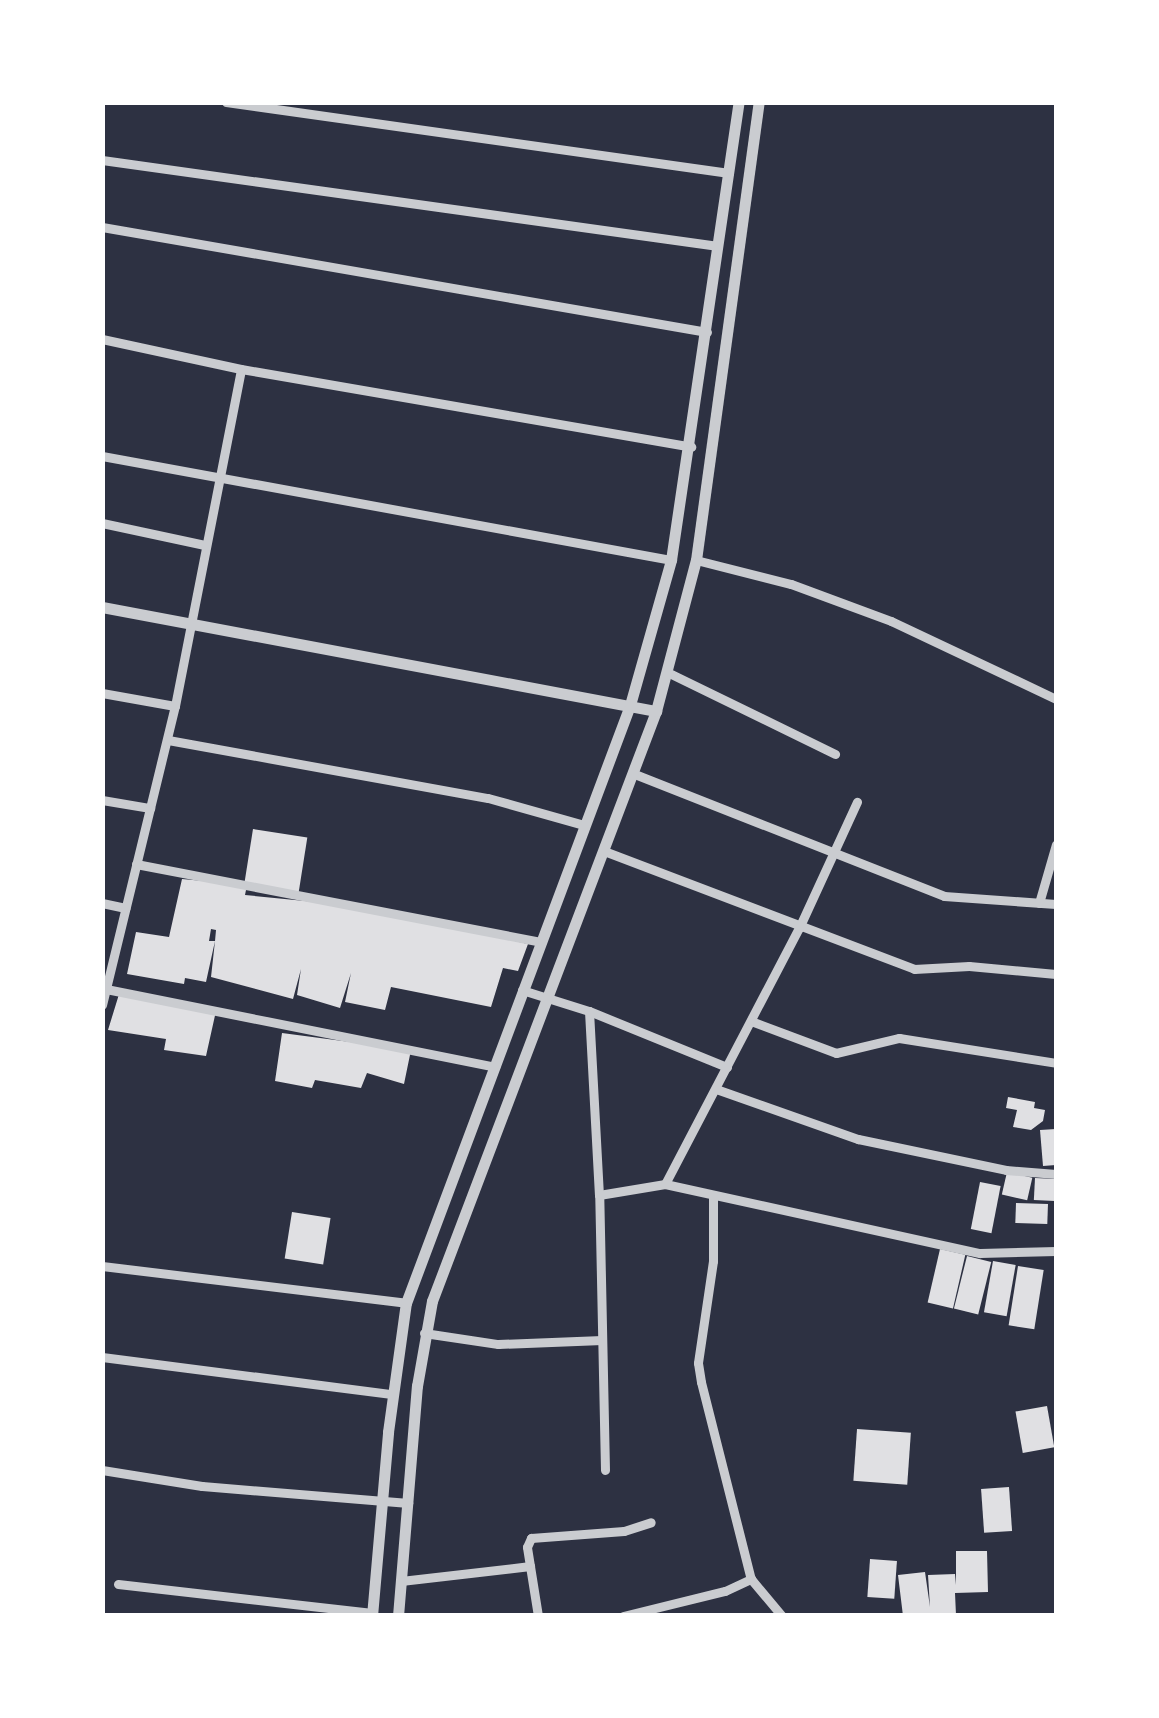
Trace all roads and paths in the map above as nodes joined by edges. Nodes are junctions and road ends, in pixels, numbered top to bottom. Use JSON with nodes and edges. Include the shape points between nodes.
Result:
{"nodes":[{"id":1,"x":226,"y":102,"type":"edge"},
{"id":2,"x":739,"y":102,"type":"edge"},
{"id":3,"x":760,"y":102,"type":"edge"},
{"id":4,"x":102,"y":160,"type":"edge"},
{"id":5,"x":729,"y":172,"type":"junction"},
{"id":6,"x":102,"y":227,"type":"edge"},
{"id":7,"x":718,"y":246,"type":"junction"},
{"id":8,"x":707,"y":332,"type":"junction"},
{"id":9,"x":102,"y":340,"type":"edge"},
{"id":10,"x":242,"y":369,"type":"junction"},
{"id":11,"x":696,"y":413,"type":"junction"},
{"id":12,"x":720,"y":416,"type":"junction"},
{"id":13,"x":690,"y":451,"type":"junction"},
{"id":14,"x":102,"y":456,"type":"edge"},
{"id":15,"x":713,"y":462,"type":"junction"},
{"id":16,"x":220,"y":479,"type":"junction"},
{"id":17,"x":102,"y":524,"type":"edge"},
{"id":18,"x":206,"y":545,"type":"junction"},
{"id":19,"x":670,"y":560,"type":"junction"},
{"id":20,"x":696,"y":560,"type":"junction"},
{"id":21,"x":102,"y":607,"type":"edge"},
{"id":22,"x":193,"y":622,"type":"junction"},
{"id":23,"x":667,"y":672,"type":"junction"},
{"id":24,"x":102,"y":693,"type":"edge"},
{"id":25,"x":1056,"y":699,"type":"edge"},
{"id":26,"x":630,"y":705,"type":"junction"},
{"id":27,"x":175,"y":706,"type":"junction"},
{"id":28,"x":656,"y":711,"type":"junction"},
{"id":29,"x":168,"y":740,"type":"junction"},
{"id":30,"x":835,"y":754,"type":"dead end"},
{"id":31,"x":632,"y":774,"type":"junction"},
{"id":32,"x":102,"y":800,"type":"edge"},
{"id":33,"x":857,"y":802,"type":"dead end"},
{"id":34,"x":150,"y":808,"type":"junction"},
{"id":35,"x":584,"y":824,"type":"junction"},
{"id":36,"x":1056,"y":844,"type":"edge"},
{"id":37,"x":604,"y":851,"type":"junction"},
{"id":38,"x":834,"y":852,"type":"junction"},
{"id":39,"x":1054,"y":863,"type":"edge"},
{"id":40,"x":136,"y":864,"type":"junction"},
{"id":41,"x":1039,"y":903,"type":"junction"},
{"id":42,"x":102,"y":904,"type":"edge"},
{"id":43,"x":1056,"y":904,"type":"edge"},
{"id":44,"x":126,"y":908,"type":"junction"},
{"id":45,"x":799,"y":928,"type":"junction"},
{"id":46,"x":540,"y":942,"type":"junction"},
{"id":47,"x":107,"y":965,"type":"edge"},
{"id":48,"x":1056,"y":974,"type":"edge"},
{"id":49,"x":106,"y":989,"type":"junction"},
{"id":50,"x":522,"y":990,"type":"junction"},
{"id":51,"x":549,"y":998,"type":"junction"},
{"id":52,"x":102,"y":1005,"type":"edge"},
{"id":53,"x":588,"y":1011,"type":"junction"},
{"id":54,"x":751,"y":1022,"type":"junction"},
{"id":55,"x":1056,"y":1063,"type":"edge"},
{"id":56,"x":728,"y":1066,"type":"junction"},
{"id":57,"x":495,"y":1067,"type":"junction"},
{"id":58,"x":716,"y":1089,"type":"junction"},
{"id":59,"x":1056,"y":1174,"type":"edge"},
{"id":60,"x":665,"y":1184,"type":"junction"},
{"id":61,"x":598,"y":1194,"type":"junction"},
{"id":62,"x":713,"y":1196,"type":"junction"},
{"id":63,"x":1056,"y":1251,"type":"edge"},
{"id":64,"x":102,"y":1266,"type":"edge"},
{"id":65,"x":406,"y":1303,"type":"junction"},
{"id":66,"x":424,"y":1334,"type":"junction"},
{"id":67,"x":602,"y":1340,"type":"junction"},
{"id":68,"x":102,"y":1357,"type":"edge"},
{"id":69,"x":392,"y":1394,"type":"junction"},
{"id":70,"x":102,"y":1470,"type":"edge"},
{"id":71,"x":605,"y":1470,"type":"dead end"},
{"id":72,"x":382,"y":1503,"type":"junction"},
{"id":73,"x":408,"y":1503,"type":"junction"},
{"id":74,"x":650,"y":1522,"type":"dead end"},
{"id":75,"x":530,"y":1566,"type":"junction"},
{"id":76,"x":751,"y":1579,"type":"junction"},
{"id":77,"x":400,"y":1581,"type":"junction"},
{"id":78,"x":118,"y":1584,"type":"dead end"},
{"id":79,"x":666,"y":1612,"type":"edge"},
{"id":80,"x":372,"y":1614,"type":"edge"},
{"id":81,"x":398,"y":1616,"type":"edge"},
{"id":82,"x":538,"y":1616,"type":"edge"},
{"id":83,"x":624,"y":1616,"type":"edge"},
{"id":84,"x":782,"y":1616,"type":"edge"}],
"edges":[{"from":1,"to":5,"type":"street"},
{"from":2,"to":5,"type":"street"},
{"from":3,"to":12,"type":"street"},
{"from":4,"to":7,"type":"street"},
{"from":5,"to":7,"type":"street"},
{"from":6,"to":8,"type":"street"},
{"from":7,"to":8,"type":"street"},
{"from":8,"to":11,"type":"street"},
{"from":9,"to":10,"type":"street"},
{"from":10,"to":13,"type":"street"},
{"from":10,"to":16,"type":"street"},
{"from":11,"to":12,"type":"street","via":[[706,424]]},
{"from":11,"to":13,"type":"street"},
{"from":12,"to":15,"type":"street"},
{"from":13,"to":15,"type":"street","via":[[703,450]]},
{"from":13,"to":19,"type":"street"},
{"from":14,"to":16,"type":"street"},
{"from":15,"to":20,"type":"street"},
{"from":16,"to":18,"type":"street"},
{"from":16,"to":19,"type":"street"},
{"from":17,"to":18,"type":"street"},
{"from":18,"to":22,"type":"street"},
{"from":19,"to":26,"type":"street"},
{"from":20,"to":23,"type":"street"},
{"from":20,"to":25,"type":"street","via":[[790,584],[891,621]]},
{"from":21,"to":22,"type":"street"},
{"from":22,"to":26,"type":"street"},
{"from":22,"to":27,"type":"street"},
{"from":23,"to":28,"type":"street"},
{"from":23,"to":30,"type":"street"},
{"from":24,"to":27,"type":"street"},
{"from":26,"to":28,"type":"street"},
{"from":26,"to":35,"type":"street"},
{"from":27,"to":29,"type":"street"},
{"from":28,"to":31,"type":"street"},
{"from":29,"to":34,"type":"street"},
{"from":29,"to":35,"type":"street","via":[[488,798]]},
{"from":31,"to":37,"type":"street"},
{"from":31,"to":38,"type":"street"},
{"from":32,"to":34,"type":"street"},
{"from":33,"to":38,"type":"street"},
{"from":34,"to":40,"type":"street"},
{"from":35,"to":46,"type":"street"},
{"from":36,"to":39,"type":"street"},
{"from":37,"to":45,"type":"street"},
{"from":37,"to":51,"type":"street"},
{"from":38,"to":41,"type":"street","via":[[944,896]]},
{"from":38,"to":45,"type":"street"},
{"from":39,"to":41,"type":"street"},
{"from":40,"to":44,"type":"street"},
{"from":40,"to":46,"type":"street"},
{"from":41,"to":43,"type":"street"},
{"from":42,"to":44,"type":"street"},
{"from":44,"to":47,"type":"street"},
{"from":45,"to":48,"type":"street","via":[[914,968]]},
{"from":45,"to":54,"type":"street"},
{"from":46,"to":50,"type":"street"},
{"from":47,"to":49,"type":"street"},
{"from":49,"to":52,"type":"street"},
{"from":49,"to":57,"type":"street"},
{"from":50,"to":51,"type":"street"},
{"from":50,"to":57,"type":"street"},
{"from":51,"to":53,"type":"street"},
{"from":51,"to":66,"type":"street","via":[[442,1270]]},
{"from":53,"to":56,"type":"street"},
{"from":53,"to":61,"type":"street"},
{"from":54,"to":55,"type":"street","via":[[836,1053],[899,1038]]},
{"from":54,"to":56,"type":"street"},
{"from":56,"to":58,"type":"street"},
{"from":57,"to":65,"type":"street"},
{"from":58,"to":59,"type":"street","via":[[876,1143]]},
{"from":58,"to":60,"type":"street"},
{"from":60,"to":61,"type":"street"},
{"from":60,"to":62,"type":"street"},
{"from":61,"to":67,"type":"street"},
{"from":62,"to":63,"type":"street","via":[[980,1253]]},
{"from":62,"to":76,"type":"street","via":[[713,1261],[698,1363]]},
{"from":64,"to":65,"type":"street"},
{"from":65,"to":69,"type":"street"},
{"from":66,"to":67,"type":"street","via":[[511,1344]]},
{"from":66,"to":73,"type":"street"},
{"from":67,"to":71,"type":"street"},
{"from":68,"to":69,"type":"street"},
{"from":69,"to":72,"type":"street"},
{"from":70,"to":72,"type":"street"},
{"from":72,"to":73,"type":"street"},
{"from":72,"to":80,"type":"street"},
{"from":73,"to":77,"type":"street"},
{"from":74,"to":75,"type":"street","via":[[624,1531],[532,1538]]},
{"from":75,"to":77,"type":"street"},
{"from":75,"to":82,"type":"street"},
{"from":76,"to":79,"type":"street"},
{"from":76,"to":84,"type":"street"},
{"from":77,"to":81,"type":"street"},
{"from":78,"to":80,"type":"street"},
{"from":79,"to":83,"type":"street"}]}
